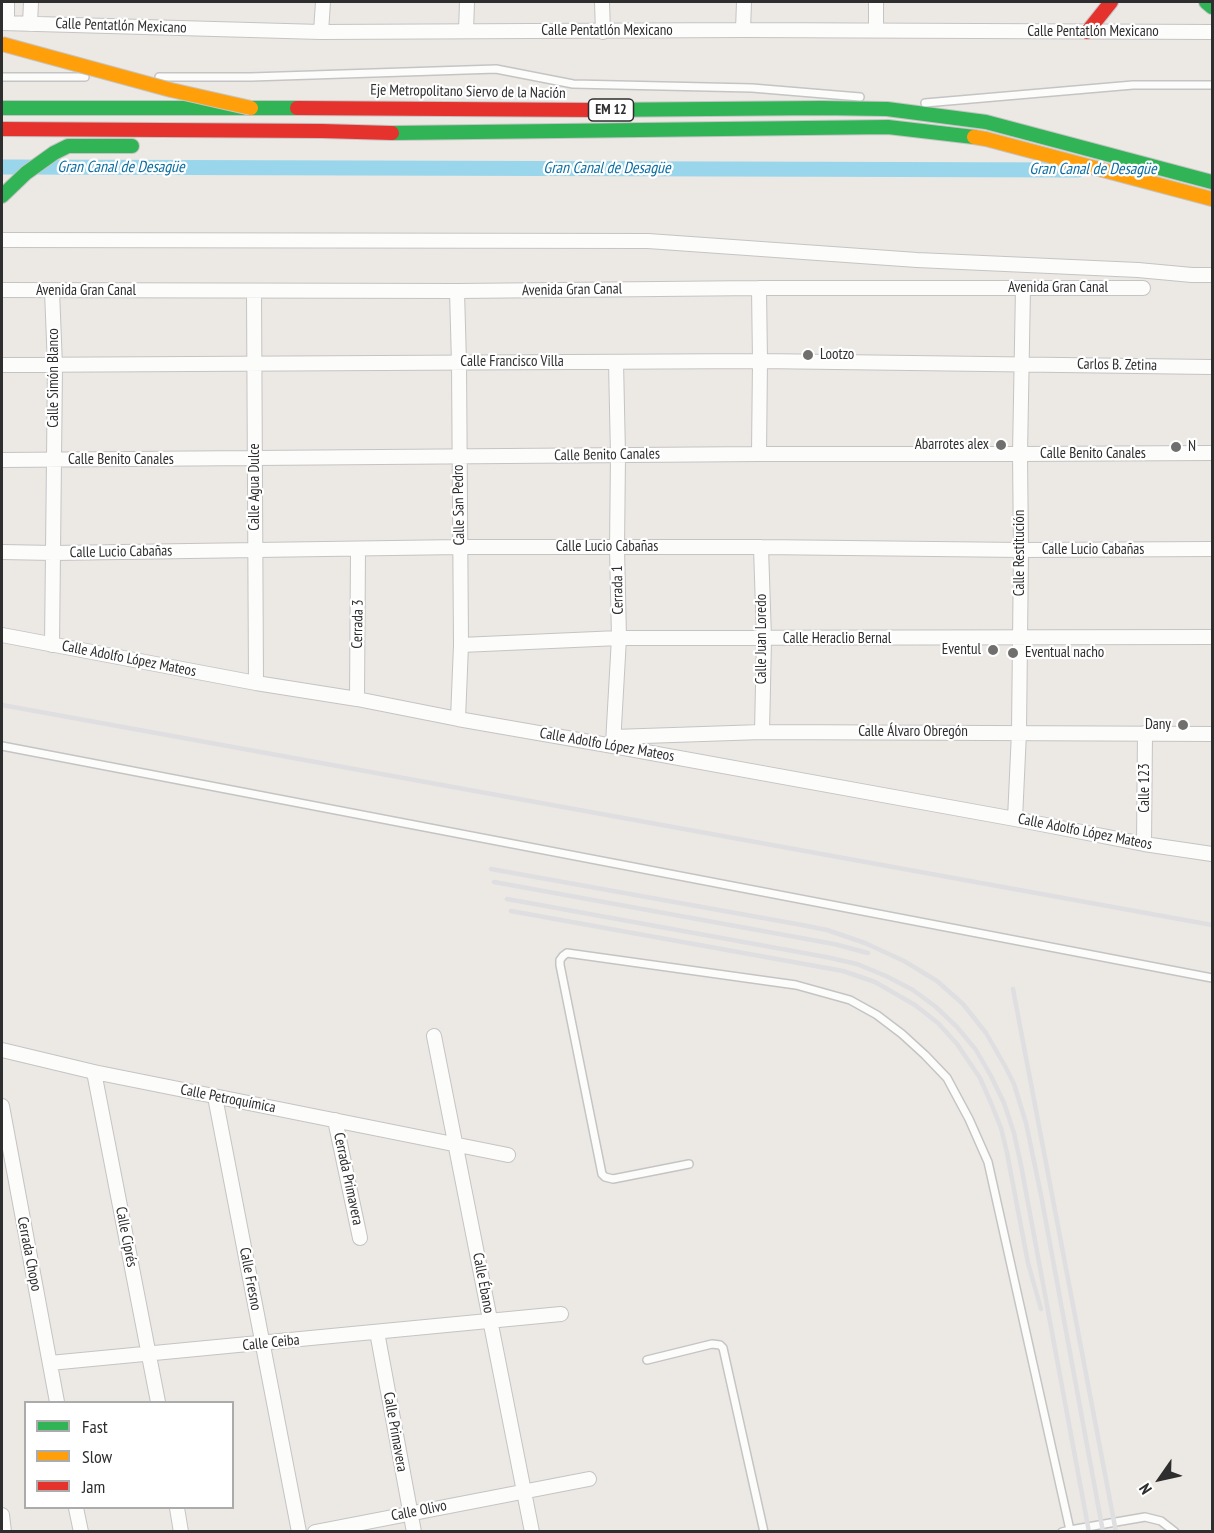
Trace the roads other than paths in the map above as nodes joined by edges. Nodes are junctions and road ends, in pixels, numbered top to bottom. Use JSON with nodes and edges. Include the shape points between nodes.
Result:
{"nodes":[{"id":1,"x":7,"y":2,"type":"edge"},
{"id":2,"x":30,"y":2,"type":"edge"},
{"id":3,"x":322,"y":2,"type":"edge"},
{"id":4,"x":467,"y":2,"type":"edge"},
{"id":5,"x":602,"y":2,"type":"edge"},
{"id":6,"x":744,"y":2,"type":"edge"},
{"id":7,"x":876,"y":2,"type":"edge"},
{"id":8,"x":1111,"y":2,"type":"edge"},
{"id":9,"x":1206,"y":2,"type":"edge"},
{"id":10,"x":1212,"y":7,"type":"edge"},
{"id":11,"x":4,"y":23,"type":"edge"},
{"id":12,"x":30,"y":24,"type":"junction"},
{"id":13,"x":743,"y":30,"type":"junction"},
{"id":14,"x":876,"y":30,"type":"junction"},
{"id":15,"x":466,"y":31,"type":"junction"},
{"id":16,"x":321,"y":32,"type":"junction"},
{"id":17,"x":603,"y":32,"type":"junction"},
{"id":18,"x":1087,"y":32,"type":"junction"},
{"id":19,"x":1212,"y":32,"type":"edge"},
{"id":20,"x":2,"y":44,"type":"edge"},
{"id":21,"x":2,"y":77,"type":"edge"},
{"id":22,"x":1212,"y":85,"type":"edge"},
{"id":23,"x":871,"y":98,"type":"dead end"},
{"id":24,"x":918,"y":102,"type":"dead end"},
{"id":25,"x":2,"y":108,"type":"edge"},
{"id":26,"x":251,"y":108,"type":"junction"},
{"id":27,"x":2,"y":129,"type":"edge"},
{"id":28,"x":322,"y":130,"type":"junction"},
{"id":29,"x":231,"y":144,"type":"dead end"},
{"id":30,"x":150,"y":146,"type":"dead end"},
{"id":31,"x":1212,"y":182,"type":"edge"},
{"id":32,"x":2,"y":196,"type":"edge"},
{"id":33,"x":1212,"y":199,"type":"edge"},
{"id":34,"x":2,"y":240,"type":"edge"},
{"id":35,"x":1212,"y":274,"type":"edge"},
{"id":36,"x":759,"y":288,"type":"junction"},
{"id":37,"x":1023,"y":288,"type":"junction"},
{"id":38,"x":1143,"y":288,"type":"dead end"},
{"id":39,"x":2,"y":290,"type":"edge"},
{"id":40,"x":52,"y":291,"type":"junction"},
{"id":41,"x":254,"y":291,"type":"junction"},
{"id":42,"x":457,"y":291,"type":"junction"},
{"id":43,"x":760,"y":361,"type":"junction"},
{"id":44,"x":616,"y":362,"type":"junction"},
{"id":45,"x":459,"y":363,"type":"junction"},
{"id":46,"x":255,"y":364,"type":"junction"},
{"id":47,"x":1022,"y":364,"type":"junction"},
{"id":48,"x":2,"y":365,"type":"edge"},
{"id":49,"x":55,"y":366,"type":"junction"},
{"id":50,"x":1212,"y":367,"type":"edge"},
{"id":51,"x":1212,"y":453,"type":"edge"},
{"id":52,"x":759,"y":454,"type":"junction"},
{"id":53,"x":1020,"y":454,"type":"junction"},
{"id":54,"x":618,"y":455,"type":"junction"},
{"id":55,"x":459,"y":457,"type":"junction"},
{"id":56,"x":255,"y":459,"type":"junction"},
{"id":57,"x":2,"y":460,"type":"edge"},
{"id":58,"x":54,"y":460,"type":"junction"},
{"id":59,"x":460,"y":547,"type":"junction"},
{"id":60,"x":761,"y":547,"type":"junction"},
{"id":61,"x":616,"y":548,"type":"junction"},
{"id":62,"x":358,"y":549,"type":"junction"},
{"id":63,"x":1212,"y":549,"type":"edge"},
{"id":64,"x":256,"y":550,"type":"junction"},
{"id":65,"x":1021,"y":550,"type":"junction"},
{"id":66,"x":2,"y":552,"type":"edge"},
{"id":67,"x":54,"y":553,"type":"junction"},
{"id":68,"x":2,"y":635,"type":"edge"},
{"id":69,"x":1212,"y":637,"type":"edge"},
{"id":70,"x":1020,"y":638,"type":"junction"},
{"id":71,"x":619,"y":639,"type":"junction"},
{"id":72,"x":764,"y":639,"type":"junction"},
{"id":73,"x":52,"y":645,"type":"junction"},
{"id":74,"x":461,"y":645,"type":"junction"},
{"id":75,"x":256,"y":683,"type":"junction"},
{"id":76,"x":357,"y":699,"type":"junction"},
{"id":77,"x":458,"y":719,"type":"junction"},
{"id":78,"x":762,"y":732,"type":"junction"},
{"id":79,"x":1019,"y":732,"type":"junction"},
{"id":80,"x":1145,"y":733,"type":"junction"},
{"id":81,"x":1212,"y":734,"type":"edge"},
{"id":82,"x":614,"y":741,"type":"junction"},
{"id":83,"x":2,"y":746,"type":"edge"},
{"id":84,"x":1015,"y":819,"type":"junction"},
{"id":85,"x":1144,"y":844,"type":"junction"},
{"id":86,"x":1212,"y":854,"type":"edge"},
{"id":87,"x":1212,"y":978,"type":"edge"},
{"id":88,"x":434,"y":1036,"type":"dead end"},
{"id":89,"x":2,"y":1050,"type":"edge"},
{"id":90,"x":94,"y":1072,"type":"junction"},
{"id":91,"x":215,"y":1097,"type":"junction"},
{"id":92,"x":2,"y":1106,"type":"edge"},
{"id":93,"x":335,"y":1120,"type":"junction"},
{"id":94,"x":455,"y":1144,"type":"junction"},
{"id":95,"x":508,"y":1155,"type":"dead end"},
{"id":96,"x":689,"y":1164,"type":"dead end"},
{"id":97,"x":360,"y":1238,"type":"dead end"},
{"id":98,"x":561,"y":1314,"type":"dead end"},
{"id":99,"x":491,"y":1321,"type":"junction"},
{"id":100,"x":377,"y":1332,"type":"junction"},
{"id":101,"x":263,"y":1344,"type":"junction"},
{"id":102,"x":149,"y":1355,"type":"junction"},
{"id":103,"x":646,"y":1360,"type":"dead end"},
{"id":104,"x":50,"y":1363,"type":"junction"},
{"id":105,"x":57,"y":1401,"type":"edge"},
{"id":106,"x":158,"y":1401,"type":"edge"},
{"id":107,"x":589,"y":1479,"type":"dead end"},
{"id":108,"x":524,"y":1491,"type":"junction"},
{"id":109,"x":76,"y":1509,"type":"edge"},
{"id":110,"x":177,"y":1509,"type":"edge"},
{"id":111,"x":410,"y":1512,"type":"junction"},
{"id":112,"x":2,"y":1515,"type":"edge"},
{"id":113,"x":1066,"y":1531,"type":"edge"},
{"id":114,"x":4,"y":1532,"type":"edge"},
{"id":115,"x":81,"y":1532,"type":"edge"},
{"id":116,"x":182,"y":1532,"type":"edge"},
{"id":117,"x":299,"y":1532,"type":"edge"},
{"id":118,"x":315,"y":1532,"type":"edge"},
{"id":119,"x":414,"y":1532,"type":"edge"},
{"id":120,"x":532,"y":1532,"type":"edge"},
{"id":121,"x":764,"y":1532,"type":"edge"},
{"id":122,"x":1175,"y":1532,"type":"edge"}],
"edges":[{"from":1,"to":11,"type":"street"},
{"from":2,"to":12,"type":"street"},
{"from":3,"to":16,"type":"street"},
{"from":4,"to":15,"type":"street"},
{"from":5,"to":17,"type":"street"},
{"from":6,"to":13,"type":"street"},
{"from":7,"to":14,"type":"street"},
{"from":8,"to":18,"type":"main road"},
{"from":9,"to":10,"type":"main road"},
{"from":11,"to":12,"type":"street","name":"Calle Pentatlón Mexicano"},
{"from":12,"to":16,"type":"street","name":"Calle Pentatlón Mexicano"},
{"from":13,"to":14,"type":"street","name":"Calle Pentatlón Mexicano"},
{"from":13,"to":17,"type":"street","name":"Calle Pentatlón Mexicano"},
{"from":14,"to":18,"type":"street","name":"Calle Pentatlón Mexicano"},
{"from":15,"to":16,"type":"street","name":"Calle Pentatlón Mexicano"},
{"from":15,"to":17,"type":"street","name":"Calle Pentatlón Mexicano"},
{"from":18,"to":19,"type":"street","name":"Calle Pentatlón Mexicano"},
{"from":20,"to":26,"type":"main road","bridge":true},
{"from":21,"to":23,"type":"lane","via":[[251,77],[496,69],[573,84],[752,88]]},
{"from":22,"to":24,"type":"lane","via":[[1133,85]]},
{"from":25,"to":26,"type":"main road","name":"Eje Metropolitano Siervo de la Nación","number":"EM 12","bridge":true},
{"from":26,"to":31,"type":"main road","name":"Eje Metropolitano Siervo de la Nación","number":"EM 12","via":[[887,109],[986,122]]},
{"from":27,"to":28,"type":"main road","number":"EM 12"},
{"from":28,"to":29,"type":"main road"},
{"from":28,"to":33,"type":"main road","number":"EM 12","via":[[391,133],[888,127],[986,139]]},
{"from":30,"to":32,"type":"main road","via":[[68,146]]},
{"from":34,"to":35,"type":"street","via":[[648,241],[917,260]]},
{"from":36,"to":37,"type":"street","name":"Avenida Gran Canal"},
{"from":36,"to":42,"type":"street","name":"Avenida Gran Canal"},
{"from":36,"to":43,"type":"street"},
{"from":37,"to":38,"type":"street","name":"Avenida Gran Canal"},
{"from":37,"to":47,"type":"street","name":"Calle Restitución"},
{"from":39,"to":40,"type":"street","name":"Avenida Gran Canal"},
{"from":40,"to":41,"type":"street","name":"Avenida Gran Canal"},
{"from":40,"to":49,"type":"street","name":"Calle Simón Blanco"},
{"from":41,"to":42,"type":"street","name":"Avenida Gran Canal"},
{"from":41,"to":46,"type":"street","name":"Calle Agua Dulce"},
{"from":42,"to":45,"type":"street","name":"Calle San Pedro"},
{"from":43,"to":44,"type":"street","name":"Calle Francisco Villa"},
{"from":43,"to":47,"type":"street","name":"Calle Francisco Villa"},
{"from":43,"to":52,"type":"street"},
{"from":44,"to":45,"type":"street","name":"Calle Francisco Villa"},
{"from":44,"to":54,"type":"street","name":"Cerrada 1"},
{"from":45,"to":46,"type":"street","name":"Calle Francisco Villa"},
{"from":45,"to":55,"type":"street","name":"Calle San Pedro"},
{"from":46,"to":49,"type":"street","name":"Calle Francisco Villa"},
{"from":46,"to":56,"type":"street","name":"Calle Agua Dulce"},
{"from":47,"to":50,"type":"street","name":"Carlos B. Zetina"},
{"from":47,"to":53,"type":"street","name":"Calle Restitución"},
{"from":48,"to":49,"type":"street","name":"Calle Francisco Villa"},
{"from":49,"to":58,"type":"street","name":"Calle Simón Blanco"},
{"from":51,"to":53,"type":"street","name":"Calle Benito Canales"},
{"from":52,"to":53,"type":"street","name":"Calle Benito Canales"},
{"from":52,"to":54,"type":"street","name":"Calle Benito Canales"},
{"from":53,"to":65,"type":"street","name":"Calle Restitución"},
{"from":54,"to":55,"type":"street","name":"Calle Benito Canales"},
{"from":54,"to":61,"type":"street","name":"Cerrada 1"},
{"from":55,"to":56,"type":"street","name":"Calle Benito Canales"},
{"from":55,"to":59,"type":"street","name":"Calle San Pedro"},
{"from":56,"to":58,"type":"street","name":"Calle Benito Canales"},
{"from":56,"to":64,"type":"street","name":"Calle Agua Dulce"},
{"from":57,"to":58,"type":"street","name":"Calle Benito Canales"},
{"from":58,"to":67,"type":"street","name":"Calle Simón Blanco"},
{"from":59,"to":61,"type":"street","name":"Calle Lucio Cabañas"},
{"from":59,"to":62,"type":"street","name":"Calle Lucio Cabañas"},
{"from":59,"to":74,"type":"street","name":"Calle San Pedro"},
{"from":60,"to":61,"type":"street","name":"Calle Lucio Cabañas"},
{"from":60,"to":65,"type":"street","name":"Calle Lucio Cabañas"},
{"from":60,"to":72,"type":"street","name":"Calle Juan Loredo"},
{"from":61,"to":71,"type":"street","name":"Cerrada 1"},
{"from":62,"to":64,"type":"street","name":"Calle Lucio Cabañas"},
{"from":62,"to":76,"type":"street","name":"Cerrada 3"},
{"from":63,"to":65,"type":"street","name":"Calle Lucio Cabañas"},
{"from":64,"to":67,"type":"street","name":"Calle Lucio Cabañas"},
{"from":64,"to":75,"type":"street","name":"Calle Agua Dulce"},
{"from":65,"to":70,"type":"street","name":"Calle Restitución"},
{"from":66,"to":67,"type":"street","name":"Calle Lucio Cabañas"},
{"from":67,"to":73,"type":"street","name":"Calle Simón Blanco"},
{"from":68,"to":73,"type":"street","name":"Calle Adolfo López Mateos"},
{"from":69,"to":70,"type":"street","name":"Calle Heraclio Bernal"},
{"from":70,"to":72,"type":"street","name":"Calle Heraclio Bernal"},
{"from":70,"to":79,"type":"street","name":"Calle Restitución"},
{"from":71,"to":72,"type":"street","name":"Calle Heraclio Bernal"},
{"from":71,"to":74,"type":"street","name":"Calle Heraclio Bernal"},
{"from":71,"to":82,"type":"street","name":"Cerrada 1"},
{"from":72,"to":78,"type":"street","name":"Calle Juan Loredo"},
{"from":73,"to":75,"type":"street","name":"Calle Adolfo López Mateos"},
{"from":74,"to":77,"type":"street","name":"Calle San Pedro"},
{"from":75,"to":76,"type":"street","name":"Calle Adolfo López Mateos"},
{"from":76,"to":77,"type":"street","name":"Calle Adolfo López Mateos"},
{"from":77,"to":82,"type":"street","name":"Calle Adolfo López Mateos"},
{"from":78,"to":79,"type":"street","name":"Calle Álvaro Obregón"},
{"from":78,"to":82,"type":"street","name":"Calle Álvaro Obregón"},
{"from":79,"to":80,"type":"street","name":"Calle Álvaro Obregón"},
{"from":79,"to":84,"type":"street","name":"Calle Restitución"},
{"from":80,"to":81,"type":"street","name":"Calle Álvaro Obregón"},
{"from":80,"to":85,"type":"street","name":"Calle 123"},
{"from":82,"to":84,"type":"street","name":"Calle Adolfo López Mateos"},
{"from":83,"to":87,"type":"lane"},
{"from":84,"to":85,"type":"street","name":"Calle Adolfo López Mateos"},
{"from":85,"to":86,"type":"street","name":"Calle Adolfo López Mateos"},
{"from":88,"to":94,"type":"street","name":"Calle Ébano"},
{"from":89,"to":90,"type":"street","name":"Calle Petroquímica"},
{"from":90,"to":91,"type":"street","name":"Calle Petroquímica"},
{"from":90,"to":102,"type":"street","name":"Calle Ciprés"},
{"from":91,"to":93,"type":"street","name":"Calle Petroquímica"},
{"from":91,"to":101,"type":"street","name":"Calle Fresno"},
{"from":92,"to":104,"type":"street","name":"Cerrada Chopo"},
{"from":93,"to":94,"type":"street","name":"Calle Petroquímica"},
{"from":93,"to":97,"type":"street","name":"Cerrada Primavera"},
{"from":94,"to":95,"type":"street","name":"Calle Petroquímica"},
{"from":94,"to":99,"type":"street","name":"Calle Ébano"},
{"from":96,"to":113,"type":"lane","via":[[613,1179],[602,1174],[560,965],[567,953],[796,985],[850,1000],[902,1034],[947,1078],[988,1162]]},
{"from":98,"to":99,"type":"street","name":"Calle Ceiba"},
{"from":99,"to":100,"type":"street","name":"Calle Ceiba"},
{"from":99,"to":108,"type":"street","name":"Calle Ébano"},
{"from":100,"to":101,"type":"street","name":"Calle Ceiba"},
{"from":100,"to":111,"type":"street","name":"Calle Primavera"},
{"from":101,"to":102,"type":"street","name":"Calle Ceiba"},
{"from":101,"to":117,"type":"street","name":"Calle Fresno"},
{"from":102,"to":104,"type":"street","name":"Calle Ceiba"},
{"from":102,"to":106,"type":"street","name":"Calle Ciprés"},
{"from":103,"to":121,"type":"lane","via":[[712,1344],[723,1348]]},
{"from":104,"to":105,"type":"street","name":"Cerrada Chopo"},
{"from":107,"to":108,"type":"street","name":"Calle Olivo"},
{"from":108,"to":111,"type":"street","name":"Calle Olivo"},
{"from":108,"to":120,"type":"street","name":"Calle Ébano"},
{"from":109,"to":115,"type":"street"},
{"from":110,"to":116,"type":"street"},
{"from":111,"to":118,"type":"street","name":"Calle Olivo"},
{"from":111,"to":119,"type":"street","name":"Calle Primavera"},
{"from":112,"to":114,"type":"street"},
{"from":113,"to":122,"type":"lane","via":[[1145,1517],[1161,1521]]}]}
